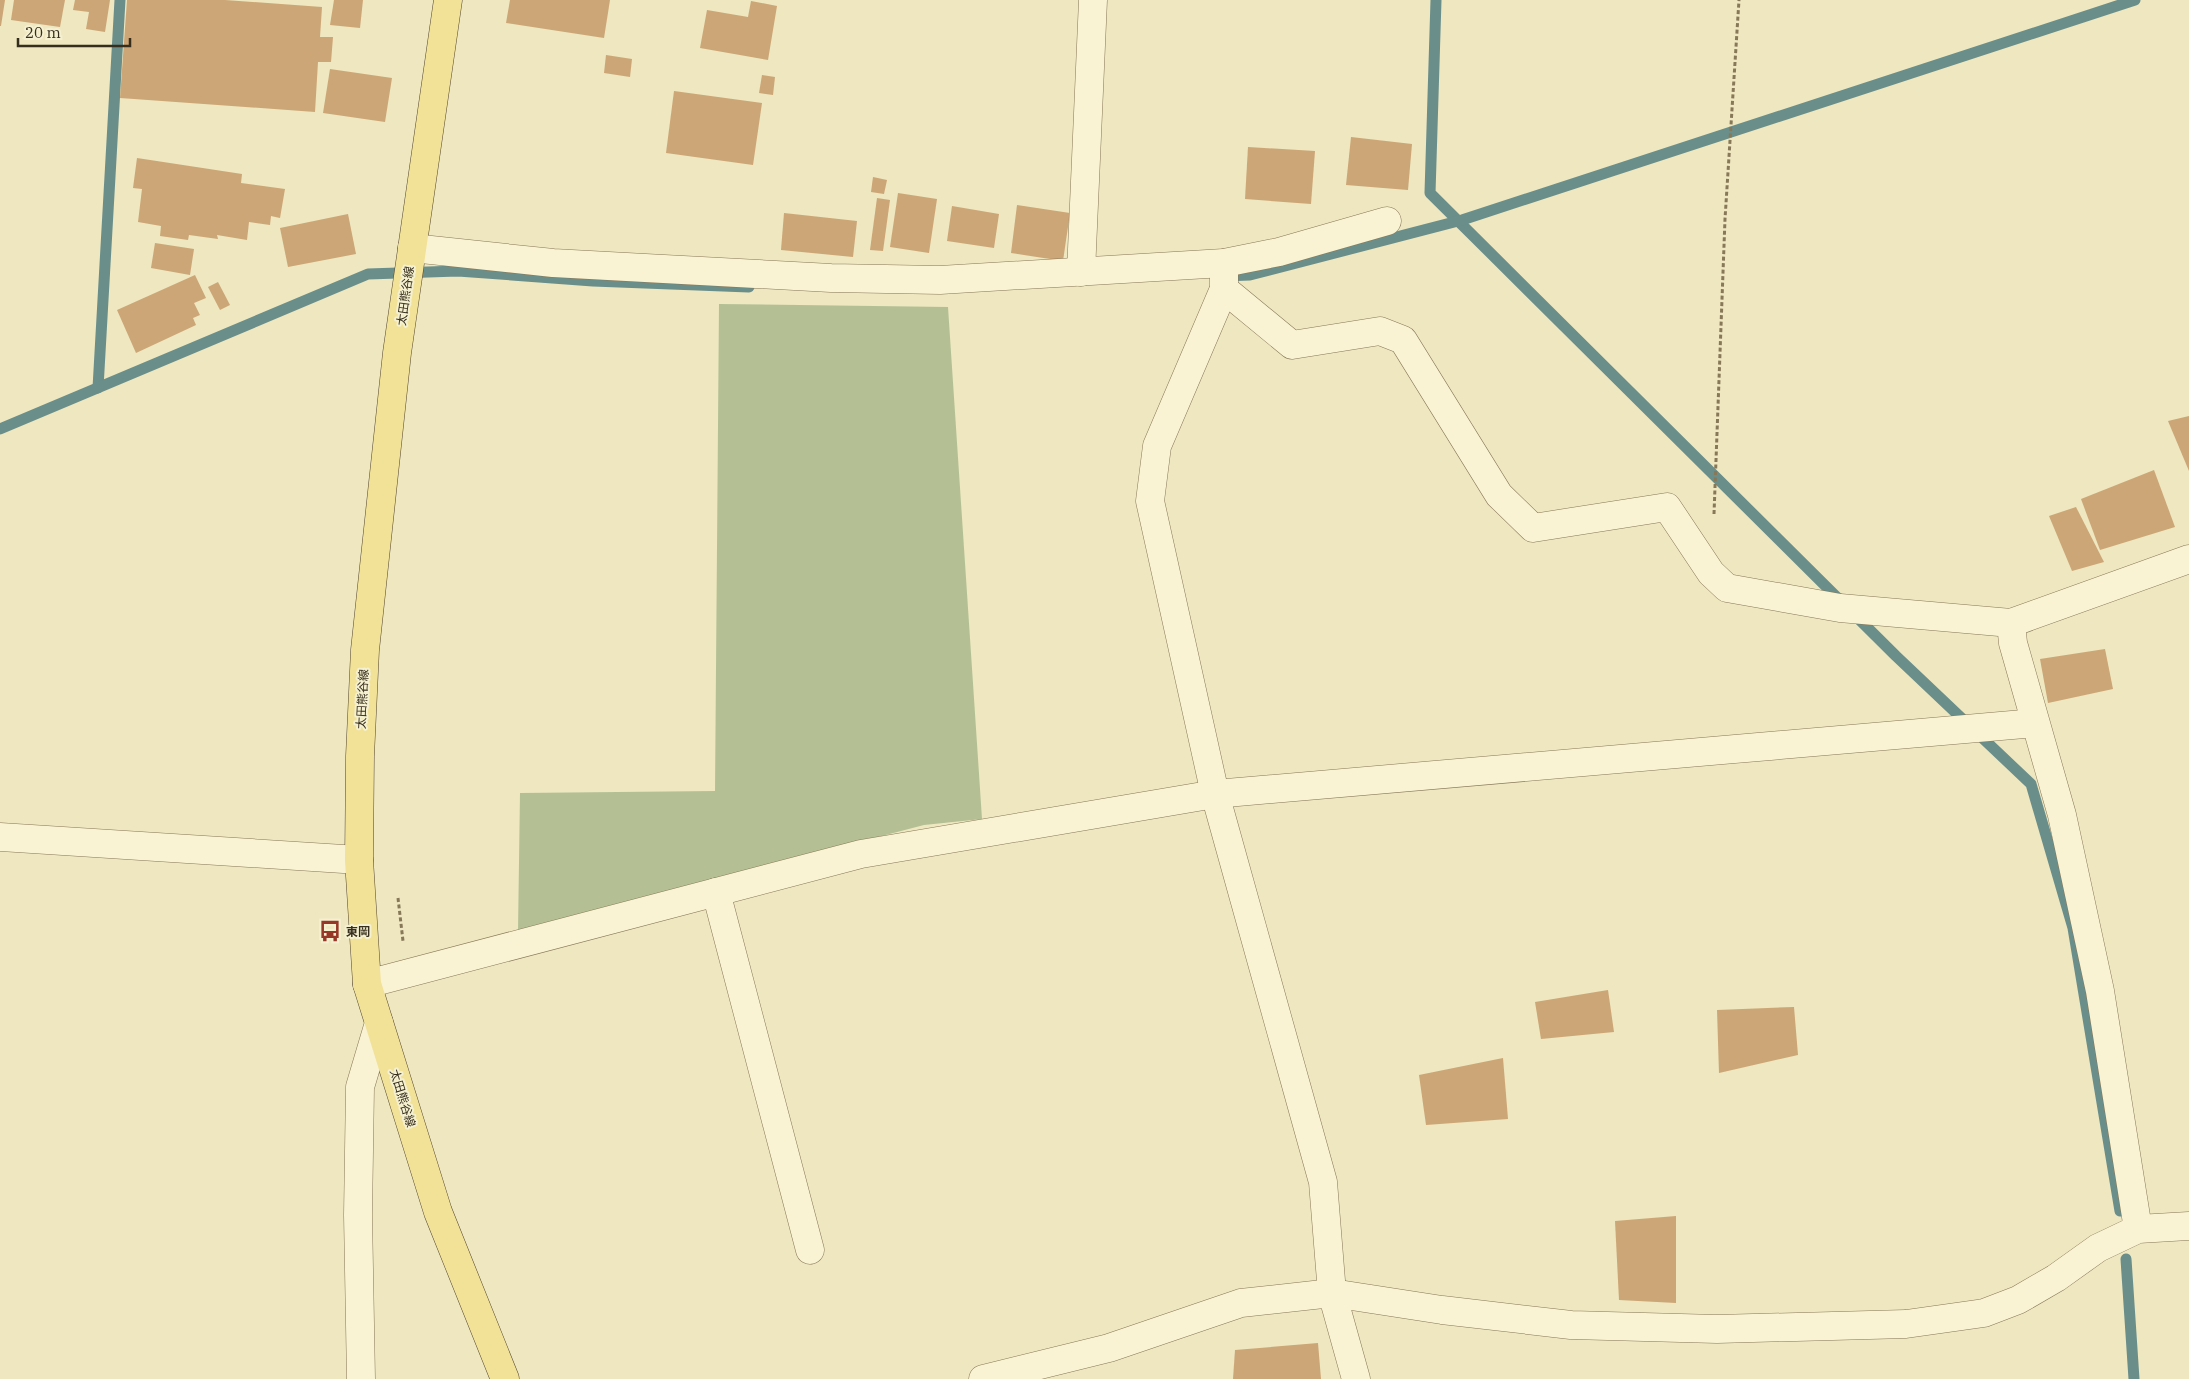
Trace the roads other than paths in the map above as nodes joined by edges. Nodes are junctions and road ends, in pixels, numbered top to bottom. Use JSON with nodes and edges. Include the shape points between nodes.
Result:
{"nodes":[{"id":1,"x":448,"y":0,"type":"edge"},
{"id":2,"x":1093,"y":0,"type":"edge"},
{"id":3,"x":1387,"y":221,"type":"dead end"},
{"id":4,"x":412,"y":248,"type":"junction"},
{"id":5,"x":1081,"y":272,"type":"junction"},
{"id":6,"x":1224,"y":276,"type":"junction"},
{"id":7,"x":2189,"y":559,"type":"edge"},
{"id":8,"x":2012,"y":623,"type":"junction"},
{"id":9,"x":2035,"y":723,"type":"junction"},
{"id":10,"x":1215,"y":794,"type":"junction"},
{"id":11,"x":0,"y":837,"type":"edge"},
{"id":12,"x":359,"y":860,"type":"junction"},
{"id":13,"x":716,"y":892,"type":"junction"},
{"id":14,"x":367,"y":984,"type":"junction"},
{"id":15,"x":379,"y":1023,"type":"junction"},
{"id":16,"x":2189,"y":1226,"type":"edge"},
{"id":17,"x":2138,"y":1229,"type":"junction"},
{"id":18,"x":810,"y":1250,"type":"dead end"},
{"id":19,"x":1332,"y":1293,"type":"junction"},
{"id":20,"x":361,"y":1379,"type":"edge"},
{"id":21,"x":505,"y":1379,"type":"edge"},
{"id":22,"x":984,"y":1379,"type":"edge"},
{"id":23,"x":1356,"y":1379,"type":"edge"}],
"edges":[{"from":1,"to":4,"type":"main road","name":"太田熊谷線"},
{"from":2,"to":5,"type":"street"},
{"from":3,"to":6,"type":"street","via":[[1279,252]]},
{"from":4,"to":5,"type":"street","via":[[554,263],[831,278],[940,280]]},
{"from":4,"to":12,"type":"main road","name":"太田熊谷線","via":[[397,353],[365,650]]},
{"from":5,"to":6,"type":"street"},
{"from":6,"to":8,"type":"street","via":[[1292,345],[1380,331],[1403,340],[1500,495],[1533,528],[1667,507],[1711,573],[1727,588],[1840,608]]},
{"from":6,"to":10,"type":"street","via":[[1157,446],[1150,501]]},
{"from":7,"to":8,"type":"street"},
{"from":8,"to":9,"type":"street","via":[[2013,643]]},
{"from":9,"to":10,"type":"street"},
{"from":9,"to":17,"type":"street","via":[[2062,815],[2100,991]]},
{"from":10,"to":13,"type":"street","via":[[861,854]]},
{"from":10,"to":19,"type":"street","via":[[1323,1182]]},
{"from":11,"to":12,"type":"street"},
{"from":12,"to":14,"type":"main road","name":"太田熊谷線"},
{"from":13,"to":14,"type":"street"},
{"from":13,"to":18,"type":"street"},
{"from":14,"to":15,"type":"main road","name":"太田熊谷線"},
{"from":15,"to":20,"type":"street","via":[[360,1087]]},
{"from":15,"to":21,"type":"main road","name":"太田熊谷線","via":[[438,1212]]},
{"from":16,"to":17,"type":"street"},
{"from":17,"to":19,"type":"street","via":[[2098,1248],[2018,1300],[1984,1313],[1906,1324],[1717,1329],[1572,1324],[1442,1310]]},
{"from":19,"to":22,"type":"street","via":[[1241,1303],[1154,1335]]},
{"from":19,"to":23,"type":"street"}]}
